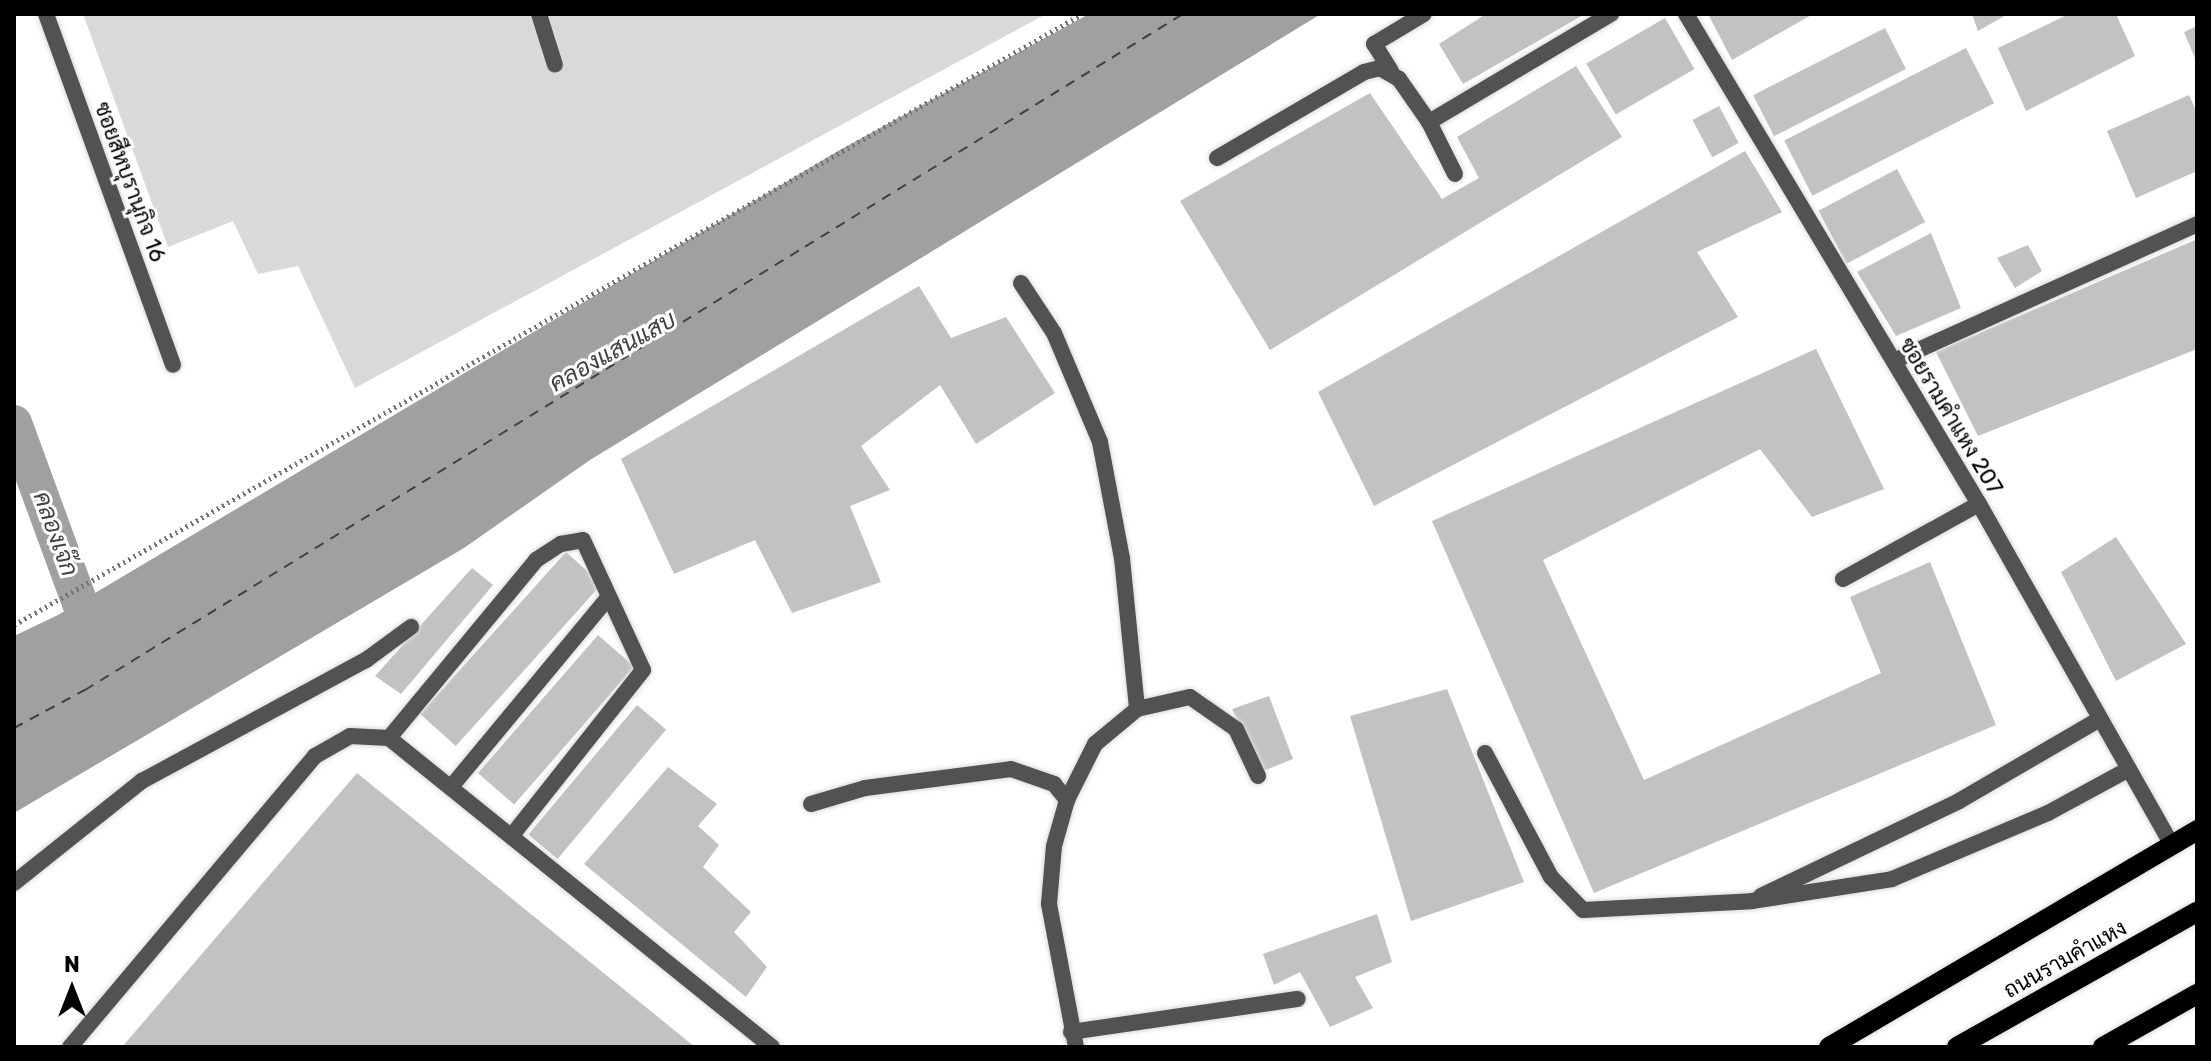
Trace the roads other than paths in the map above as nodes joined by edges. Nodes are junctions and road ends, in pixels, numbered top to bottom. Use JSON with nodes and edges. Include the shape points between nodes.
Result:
{"nodes":[{"id":1,"x":46,"y":14,"type":"edge"},
{"id":2,"x":539,"y":14,"type":"edge"},
{"id":3,"x":1424,"y":14,"type":"edge"},
{"id":4,"x":1611,"y":14,"type":"edge"},
{"id":5,"x":1686,"y":14,"type":"edge"},
{"id":6,"x":555,"y":65,"type":"dead end"},
{"id":7,"x":1391,"y":71,"type":"junction"},
{"id":8,"x":1429,"y":122,"type":"junction"},
{"id":9,"x":1217,"y":158,"type":"dead end"},
{"id":10,"x":1455,"y":174,"type":"dead end"},
{"id":11,"x":2197,"y":224,"type":"edge"},
{"id":12,"x":1021,"y":283,"type":"dead end"},
{"id":13,"x":1894,"y":361,"type":"junction"},
{"id":14,"x":173,"y":365,"type":"dead end"},
{"id":15,"x":1979,"y":504,"type":"junction"},
{"id":16,"x":1843,"y":579,"type":"dead end"},
{"id":17,"x":609,"y":597,"type":"junction"},
{"id":18,"x":411,"y":627,"type":"dead end"},
{"id":19,"x":1137,"y":709,"type":"junction"},
{"id":20,"x":2098,"y":720,"type":"junction"},
{"id":21,"x":389,"y":738,"type":"junction"},
{"id":22,"x":1485,"y":753,"type":"dead end"},
{"id":23,"x":2129,"y":769,"type":"junction"},
{"id":24,"x":1258,"y":776,"type":"dead end"},
{"id":25,"x":451,"y":787,"type":"junction"},
{"id":26,"x":1067,"y":800,"type":"junction"},
{"id":27,"x":811,"y":804,"type":"dead end"},
{"id":28,"x":2197,"y":830,"type":"edge"},
{"id":29,"x":512,"y":835,"type":"junction"},
{"id":30,"x":2172,"y":845,"type":"junction"},
{"id":31,"x":14,"y":883,"type":"edge"},
{"id":32,"x":1752,"y":901,"type":"junction"},
{"id":33,"x":2197,"y":912,"type":"edge"},
{"id":34,"x":2197,"y":994,"type":"edge"},
{"id":35,"x":1298,"y":999,"type":"dead end"},
{"id":36,"x":1073,"y":1040,"type":"edge"},
{"id":37,"x":70,"y":1047,"type":"edge"},
{"id":38,"x":772,"y":1047,"type":"edge"},
{"id":39,"x":1829,"y":1047,"type":"edge"},
{"id":40,"x":1957,"y":1047,"type":"edge"},
{"id":41,"x":2103,"y":1047,"type":"edge"}],
"edges":[{"from":1,"to":14,"type":"street","name":"ซอยสีหบุรานุกิจ 16"},
{"from":2,"to":6,"type":"street"},
{"from":3,"to":7,"type":"street","via":[[1374,44]]},
{"from":4,"to":8,"type":"street"},
{"from":5,"to":13,"type":"street","name":"ซอยรามคำแหง 207","via":[[1853,301]]},
{"from":7,"to":8,"type":"street"},
{"from":7,"to":9,"type":"street","via":[[1364,72]]},
{"from":8,"to":10,"type":"street"},
{"from":11,"to":13,"type":"street"},
{"from":12,"to":19,"type":"street","via":[[1054,333],[1100,442],[1122,558]]},
{"from":13,"to":15,"type":"street","name":"ซอยรามคำแหง 207"},
{"from":15,"to":16,"type":"street"},
{"from":15,"to":20,"type":"street","name":"ซอยรามคำแหง 207"},
{"from":17,"to":21,"type":"street","via":[[583,540],[561,544],[536,560]]},
{"from":17,"to":25,"type":"street"},
{"from":17,"to":29,"type":"street","via":[[643,670]]},
{"from":18,"to":31,"type":"street","via":[[366,660],[142,781]]},
{"from":19,"to":24,"type":"street","via":[[1190,697],[1212,707],[1236,729]]},
{"from":19,"to":26,"type":"street","via":[[1095,744]]},
{"from":20,"to":23,"type":"street","name":"ซอยรามคำแหง 207"},
{"from":20,"to":32,"type":"street","via":[[1959,801]]},
{"from":21,"to":25,"type":"street"},
{"from":21,"to":37,"type":"street","via":[[350,736],[315,756]]},
{"from":22,"to":32,"type":"street","via":[[1551,877],[1583,910]]},
{"from":23,"to":30,"type":"street","name":"ซอยรามคำแหง 207"},
{"from":23,"to":32,"type":"street","via":[[2048,813],[1892,879]]},
{"from":25,"to":29,"type":"street"},
{"from":26,"to":27,"type":"street","via":[[1054,784],[1011,769],[865,788]]},
{"from":26,"to":36,"type":"street","via":[[1054,846],[1049,904]]},
{"from":28,"to":30,"type":"main road"},
{"from":29,"to":38,"type":"street"},
{"from":30,"to":39,"type":"main road"},
{"from":33,"to":40,"type":"main road","name":"ถนนรามคำแหง"},
{"from":34,"to":41,"type":"main road"},
{"from":35,"to":36,"type":"street"}]}
